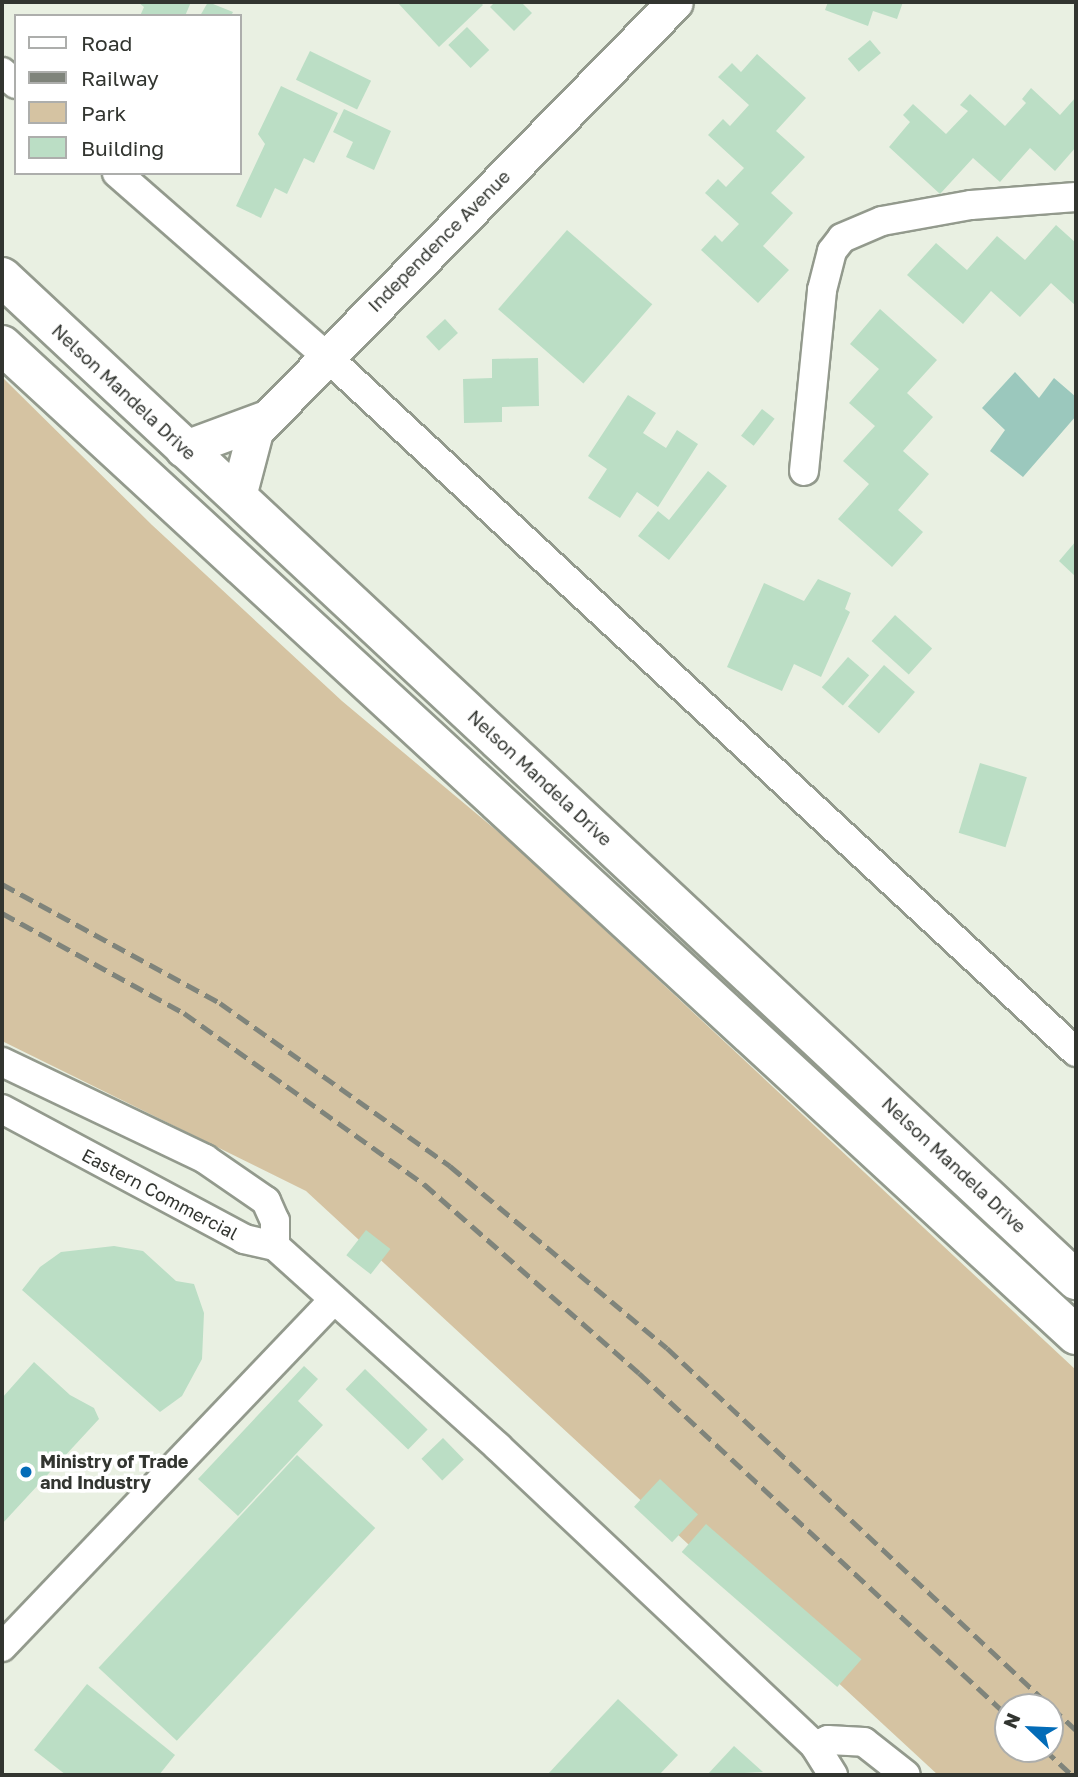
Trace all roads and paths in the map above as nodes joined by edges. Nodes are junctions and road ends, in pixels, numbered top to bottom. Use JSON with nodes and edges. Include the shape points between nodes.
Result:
{"nodes":[{"id":1,"x":675,"y":2,"type":"edge"},
{"id":2,"x":119,"y":175,"type":"edge"},
{"id":3,"x":1076,"y":197,"type":"edge"},
{"id":4,"x":2,"y":277,"type":"edge"},
{"id":5,"x":2,"y":345,"type":"edge"},
{"id":6,"x":326,"y":356,"type":"junction"},
{"id":7,"x":267,"y":418,"type":"junction"},
{"id":8,"x":183,"y":449,"type":"junction"},
{"id":9,"x":804,"y":471,"type":"dead end"},
{"id":10,"x":239,"y":496,"type":"junction"},
{"id":11,"x":1076,"y":1052,"type":"edge"},
{"id":12,"x":2,"y":1062,"type":"edge"},
{"id":13,"x":2,"y":1109,"type":"edge"},
{"id":14,"x":275,"y":1246,"type":"junction"},
{"id":15,"x":1076,"y":1280,"type":"edge"},
{"id":16,"x":332,"y":1302,"type":"junction"},
{"id":17,"x":1076,"y":1335,"type":"edge"},
{"id":18,"x":2,"y":1647,"type":"edge"},
{"id":19,"x":815,"y":1746,"type":"junction"},
{"id":20,"x":833,"y":1775,"type":"edge"},
{"id":21,"x":906,"y":1775,"type":"edge"}],
"edges":[{"from":1,"to":6,"type":"street","name":"Independence Avenue"},
{"from":2,"to":6,"type":"street"},
{"from":3,"to":9,"type":"street","via":[[971,205],[882,221],[842,238],[832,251],[822,290]]},
{"from":4,"to":8,"type":"main road","name":"Nelson Mandela Drive"},
{"from":5,"to":17,"type":"main road"},
{"from":6,"to":7,"type":"street","name":"Independence Avenue"},
{"from":6,"to":11,"type":"street"},
{"from":7,"to":8,"type":"street","name":"Independence Avenue"},
{"from":7,"to":10,"type":"street","via":[[255,431]]},
{"from":8,"to":10,"type":"main road","name":"Nelson Mandela Drive"},
{"from":10,"to":15,"type":"main road","name":"Nelson Mandela Drive"},
{"from":12,"to":14,"type":"street","via":[[205,1159],[266,1201],[275,1222]]},
{"from":13,"to":14,"type":"street","name":"Eastern Commercial","via":[[244,1239]]},
{"from":14,"to":16,"type":"street"},
{"from":16,"to":18,"type":"street"},
{"from":16,"to":19,"type":"street","via":[[498,1447]]},
{"from":19,"to":20,"type":"street"},
{"from":19,"to":21,"type":"street","via":[[828,1741],[864,1742]]}]}
